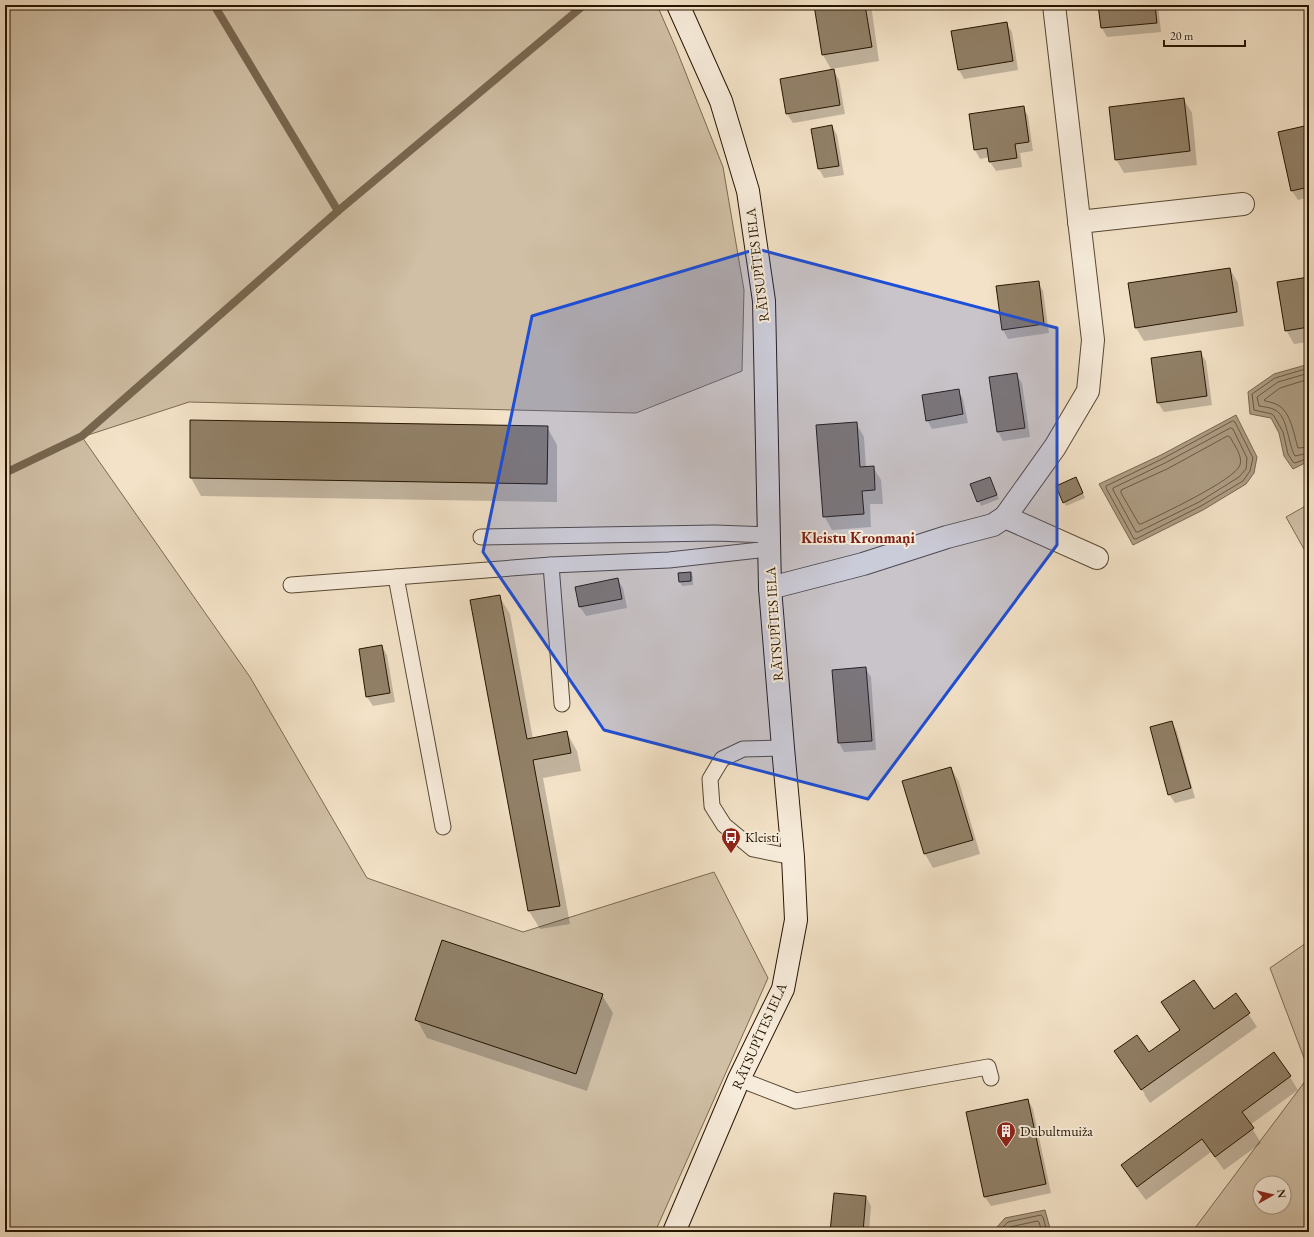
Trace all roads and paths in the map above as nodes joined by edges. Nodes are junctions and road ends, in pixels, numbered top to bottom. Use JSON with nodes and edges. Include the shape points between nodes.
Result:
{"nodes":[{"id":1,"x":678,"y":5,"type":"edge"},
{"id":2,"x":1054,"y":5,"type":"edge"},
{"id":3,"x":1243,"y":204,"type":"dead end"},
{"id":4,"x":1079,"y":222,"type":"junction"},
{"id":5,"x":1005,"y":516,"type":"junction"},
{"id":6,"x":481,"y":537,"type":"dead end"},
{"id":7,"x":769,"y":542,"type":"junction"},
{"id":8,"x":1097,"y":558,"type":"dead end"},
{"id":9,"x":551,"y":565,"type":"junction"},
{"id":10,"x":396,"y":577,"type":"junction"},
{"id":11,"x":291,"y":585,"type":"dead end"},
{"id":12,"x":770,"y":588,"type":"junction"},
{"id":13,"x":562,"y":704,"type":"dead end"},
{"id":14,"x":783,"y":748,"type":"junction"},
{"id":15,"x":443,"y":827,"type":"dead end"},
{"id":16,"x":793,"y":857,"type":"junction"},
{"id":17,"x":991,"y":1078,"type":"dead end"},
{"id":18,"x":739,"y":1079,"type":"junction"},
{"id":19,"x":674,"y":1232,"type":"edge"}],
"edges":[{"from":1,"to":7,"type":"street","name":"RĀTSUPĪTES IELA","via":[[720,101],[748,191],[764,301]]},
{"from":2,"to":4,"type":"street"},
{"from":3,"to":4,"type":"street"},
{"from":4,"to":5,"type":"street","via":[[1093,340],[1088,391],[1055,447]]},
{"from":5,"to":8,"type":"street"},
{"from":5,"to":12,"type":"street","via":[[993,525],[863,564]]},
{"from":6,"to":7,"type":"lane","via":[[715,532]]},
{"from":7,"to":9,"type":"lane","via":[[669,560]]},
{"from":7,"to":12,"type":"street","name":"RĀTSUPĪTES IELA"},
{"from":9,"to":10,"type":"lane"},
{"from":9,"to":13,"type":"lane"},
{"from":10,"to":11,"type":"lane"},
{"from":10,"to":15,"type":"lane"},
{"from":12,"to":14,"type":"street","name":"RĀTSUPĪTES IELA"},
{"from":14,"to":16,"type":"street","name":"RĀTSUPĪTES IELA"},
{"from":14,"to":16,"type":"lane","via":[[743,749],[722,759],[710,779],[712,806],[724,825],[753,849]]},
{"from":16,"to":18,"type":"street","name":"RĀTSUPĪTES IELA","via":[[796,920],[783,989]]},
{"from":17,"to":18,"type":"lane","via":[[988,1067],[796,1101]]},
{"from":18,"to":19,"type":"street","name":"RĀTSUPĪTES IELA"}]}
